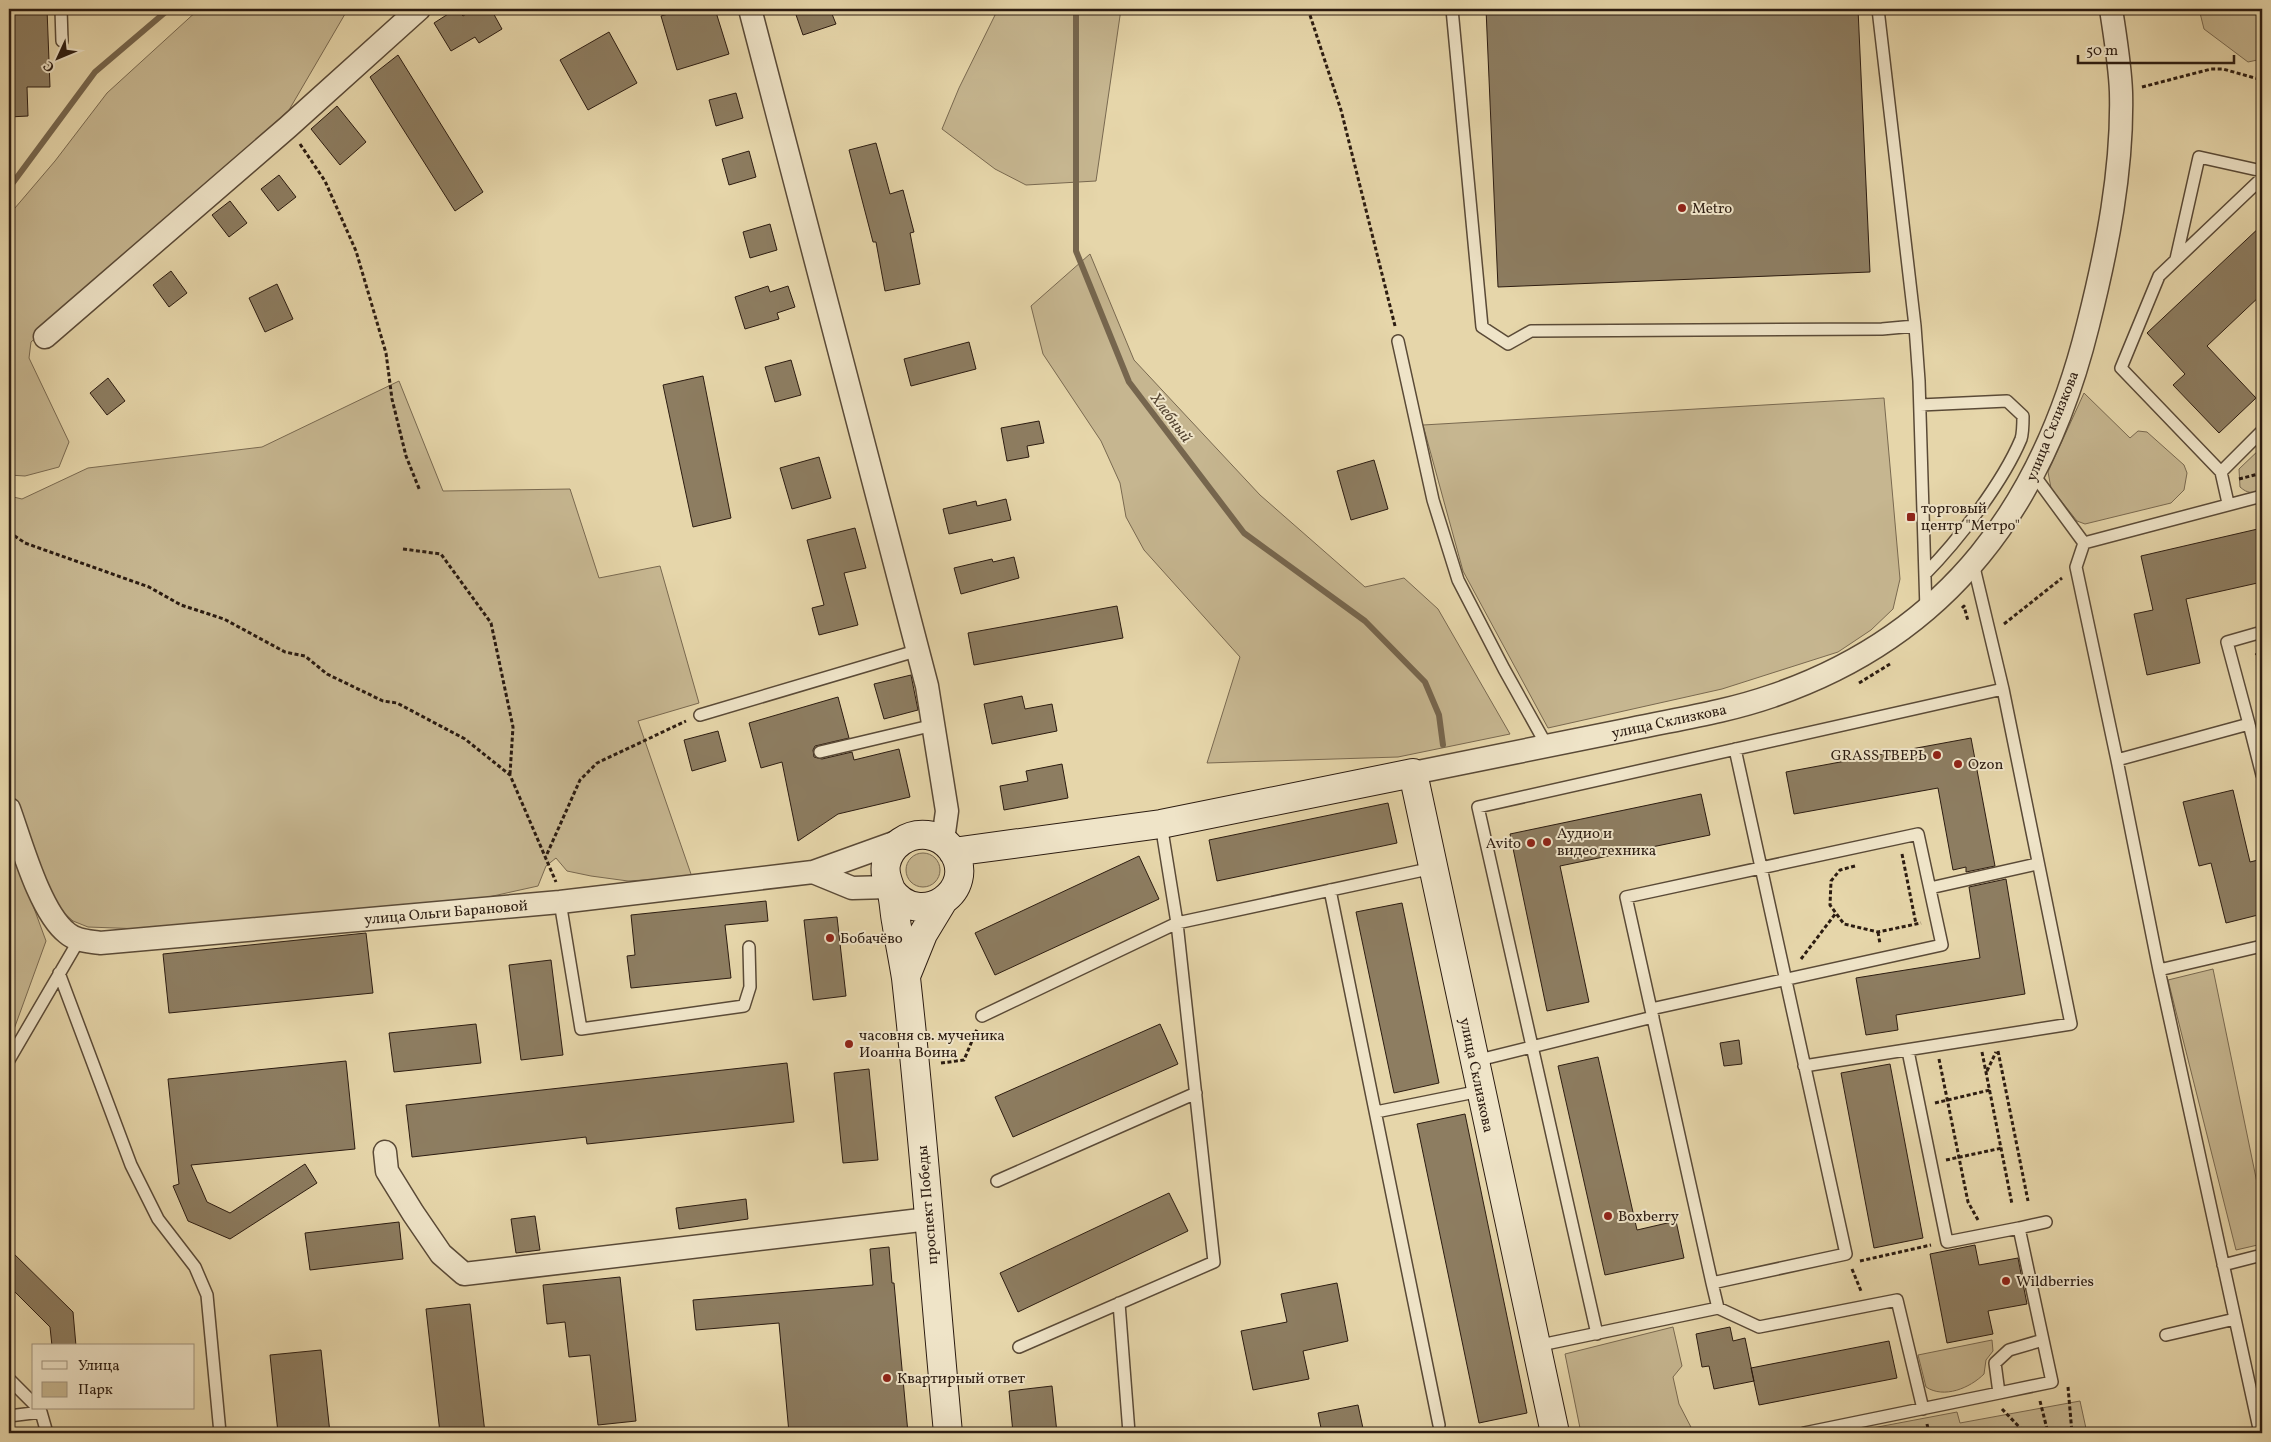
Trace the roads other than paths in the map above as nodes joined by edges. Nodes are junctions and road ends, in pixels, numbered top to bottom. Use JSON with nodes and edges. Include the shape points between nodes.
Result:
{"nodes":[{"id":1,"x":61,"y":9,"type":"edge"},
{"id":2,"x":419,"y":9,"type":"edge"},
{"id":3,"x":750,"y":9,"type":"edge"},
{"id":4,"x":1452,"y":9,"type":"edge"},
{"id":5,"x":1878,"y":9,"type":"edge"},
{"id":6,"x":2110,"y":9,"type":"edge"},
{"id":7,"x":62,"y":41,"type":"dead end"},
{"id":8,"x":2262,"y":171,"type":"edge"},
{"id":9,"x":2262,"y":178,"type":"edge"},
{"id":10,"x":2176,"y":259,"type":"junction"},
{"id":11,"x":1915,"y":326,"type":"junction"},
{"id":12,"x":45,"y":337,"type":"dead end"},
{"id":13,"x":1398,"y":341,"type":"road end"},
{"id":14,"x":1920,"y":404,"type":"junction"},
{"id":15,"x":2262,"y":431,"type":"edge"},
{"id":16,"x":2221,"y":472,"type":"junction"},
{"id":17,"x":2034,"y":475,"type":"junction"},
{"id":18,"x":2262,"y":496,"type":"edge"},
{"id":19,"x":2228,"y":503,"type":"junction"},
{"id":20,"x":2084,"y":543,"type":"junction"},
{"id":21,"x":1973,"y":563,"type":"junction"},
{"id":22,"x":1925,"y":574,"type":"junction"},
{"id":23,"x":1926,"y":611,"type":"junction"},
{"id":24,"x":2262,"y":632,"type":"edge"},
{"id":25,"x":919,"y":650,"type":"junction"},
{"id":26,"x":2003,"y":689,"type":"junction"},
{"id":27,"x":700,"y":715,"type":"road end"},
{"id":28,"x":2249,"y":724,"type":"junction"},
{"id":29,"x":934,"y":726,"type":"junction"},
{"id":30,"x":1547,"y":746,"type":"junction"},
{"id":31,"x":1735,"y":750,"type":"junction"},
{"id":32,"x":820,"y":752,"type":"dead end"},
{"id":33,"x":2118,"y":760,"type":"junction"},
{"id":34,"x":1413,"y":774,"type":"junction"},
{"id":35,"x":2262,"y":775,"type":"edge"},
{"id":36,"x":9,"y":809,"type":"edge"},
{"id":37,"x":1161,"y":824,"type":"junction"},
{"id":38,"x":902,"y":840,"type":"junction"},
{"id":39,"x":1025,"y":842,"type":"junction"},
{"id":40,"x":948,"y":846,"type":"junction"},
{"id":41,"x":2037,"y":864,"type":"junction"},
{"id":42,"x":1435,"y":868,"type":"junction"},
{"id":43,"x":1761,"y":868,"type":"junction"},
{"id":44,"x":814,"y":872,"type":"junction"},
{"id":45,"x":890,"y":888,"type":"junction"},
{"id":46,"x":1930,"y":888,"type":"junction"},
{"id":47,"x":1330,"y":890,"type":"junction"},
{"id":48,"x":946,"y":898,"type":"junction"},
{"id":49,"x":560,"y":902,"type":"junction"},
{"id":50,"x":1177,"y":923,"type":"junction"},
{"id":51,"x":79,"y":940,"type":"junction"},
{"id":52,"x":2262,"y":946,"type":"edge"},
{"id":53,"x":750,"y":947,"type":"dead end"},
{"id":54,"x":2159,"y":970,"type":"junction"},
{"id":55,"x":59,"y":973,"type":"junction"},
{"id":56,"x":905,"y":977,"type":"junction"},
{"id":57,"x":1786,"y":979,"type":"junction"},
{"id":58,"x":1652,"y":1013,"type":"junction"},
{"id":59,"x":982,"y":1016,"type":"road end"},
{"id":60,"x":1532,"y":1047,"type":"junction"},
{"id":61,"x":1908,"y":1051,"type":"junction"},
{"id":62,"x":9,"y":1060,"type":"edge"},
{"id":63,"x":1474,"y":1061,"type":"junction"},
{"id":64,"x":1804,"y":1066,"type":"junction"},
{"id":65,"x":1480,"y":1092,"type":"junction"},
{"id":66,"x":1196,"y":1093,"type":"junction"},
{"id":67,"x":1376,"y":1112,"type":"junction"},
{"id":68,"x":385,"y":1152,"type":"dead end"},
{"id":69,"x":997,"y":1181,"type":"dead end"},
{"id":70,"x":929,"y":1219,"type":"junction"},
{"id":71,"x":2046,"y":1222,"type":"dead end"},
{"id":72,"x":2019,"y":1228,"type":"junction"},
{"id":73,"x":2262,"y":1256,"type":"edge"},
{"id":74,"x":2223,"y":1265,"type":"junction"},
{"id":75,"x":1712,"y":1283,"type":"junction"},
{"id":76,"x":1119,"y":1303,"type":"junction"},
{"id":77,"x":1718,"y":1308,"type":"junction"},
{"id":78,"x":2235,"y":1319,"type":"junction"},
{"id":79,"x":1597,"y":1334,"type":"junction"},
{"id":80,"x":2166,"y":1335,"type":"dead end"},
{"id":81,"x":2043,"y":1340,"type":"junction"},
{"id":82,"x":1536,"y":1346,"type":"junction"},
{"id":83,"x":1019,"y":1347,"type":"dead end"},
{"id":84,"x":9,"y":1380,"type":"edge"},
{"id":85,"x":1994,"y":1394,"type":"junction"},
{"id":86,"x":32,"y":1402,"type":"edge"},
{"id":87,"x":1923,"y":1409,"type":"junction"},
{"id":88,"x":32,"y":1410,"type":"edge"},
{"id":89,"x":39,"y":1410,"type":"edge"},
{"id":90,"x":9,"y":1416,"type":"edge"},
{"id":91,"x":1439,"y":1425,"type":"dead end"},
{"id":92,"x":47,"y":1433,"type":"edge"},
{"id":93,"x":220,"y":1433,"type":"edge"},
{"id":94,"x":948,"y":1433,"type":"edge"},
{"id":95,"x":1130,"y":1433,"type":"edge"},
{"id":96,"x":1555,"y":1433,"type":"edge"},
{"id":97,"x":1804,"y":1433,"type":"edge"},
{"id":98,"x":2260,"y":1433,"type":"edge"}],
"edges":[{"from":1,"to":7,"type":"lane"},
{"from":2,"to":12,"type":"street"},
{"from":3,"to":25,"type":"street"},
{"from":4,"to":11,"type":"lane","via":[[1482,327],[1508,344],[1531,331]]},
{"from":5,"to":11,"type":"lane"},
{"from":6,"to":17,"type":"street","name":"улица Склизкова","via":[[2121,93],[2115,184],[2098,285],[2071,387]]},
{"from":8,"to":10,"type":"lane","via":[[2199,157]]},
{"from":9,"to":10,"type":"lane"},
{"from":10,"to":16,"type":"lane","via":[[2159,276],[2121,368]]},
{"from":11,"to":14,"type":"lane"},
{"from":13,"to":30,"type":"lane","via":[[1433,500],[1458,580]]},
{"from":14,"to":22,"type":"lane"},
{"from":14,"to":22,"type":"lane","via":[[2007,401],[2023,416],[2022,437],[2007,466],[1974,514]]},
{"from":15,"to":16,"type":"lane"},
{"from":16,"to":19,"type":"lane"},
{"from":17,"to":20,"type":"lane"},
{"from":17,"to":21,"type":"street","name":"улица Склизкова"},
{"from":18,"to":19,"type":"lane"},
{"from":19,"to":20,"type":"lane"},
{"from":20,"to":33,"type":"lane","via":[[2076,567]]},
{"from":21,"to":23,"type":"street","name":"улица Склизкова"},
{"from":21,"to":26,"type":"lane"},
{"from":22,"to":23,"type":"lane"},
{"from":23,"to":30,"type":"street","name":"улица Склизкова","via":[[1852,660],[1771,696],[1707,714]]},
{"from":24,"to":28,"type":"lane","via":[[2227,642]]},
{"from":25,"to":27,"type":"lane"},
{"from":25,"to":29,"type":"street"},
{"from":26,"to":31,"type":"lane"},
{"from":26,"to":41,"type":"lane"},
{"from":28,"to":33,"type":"lane"},
{"from":28,"to":35,"type":"lane"},
{"from":29,"to":32,"type":"lane"},
{"from":29,"to":40,"type":"street","via":[[947,811]]},
{"from":30,"to":34,"type":"street","name":"улица Склизкова"},
{"from":31,"to":43,"type":"lane"},
{"from":31,"to":60,"type":"lane","via":[[1478,807]]},
{"from":33,"to":54,"type":"lane"},
{"from":34,"to":37,"type":"street"},
{"from":34,"to":42,"type":"street","name":"улица Склизкова"},
{"from":36,"to":51,"type":"street","via":[[53,917],[67,933]]},
{"from":37,"to":39,"type":"street"},
{"from":37,"to":50,"type":"lane"},
{"from":38,"to":40,"type":"street","via":[[925,834]]},
{"from":38,"to":44,"type":"street","name":"улица Ольги Барановой"},
{"from":38,"to":45,"type":"street","name":"проспект Победы","via":[[887,860]]},
{"from":39,"to":40,"type":"street"},
{"from":39,"to":48,"type":"street","via":[[1001,854]]},
{"from":40,"to":48,"type":"street","name":"проспект Победы","via":[[959,871],[958,881]]},
{"from":41,"to":46,"type":"lane"},
{"from":41,"to":61,"type":"lane","via":[[2071,1024]]},
{"from":42,"to":47,"type":"lane"},
{"from":42,"to":63,"type":"street","name":"улица Склизкова"},
{"from":43,"to":46,"type":"lane","via":[[1918,834]]},
{"from":43,"to":57,"type":"lane"},
{"from":43,"to":58,"type":"lane","via":[[1626,897]]},
{"from":44,"to":45,"type":"street","name":"улица Ольги Барановой","via":[[852,888]]},
{"from":44,"to":49,"type":"street","name":"улица Ольги Барановой"},
{"from":45,"to":48,"type":"street","via":[[900,900],[915,907],[927,907]]},
{"from":45,"to":56,"type":"street","name":"проспект Победы"},
{"from":46,"to":57,"type":"lane","via":[[1942,945]]},
{"from":47,"to":50,"type":"lane"},
{"from":47,"to":67,"type":"lane"},
{"from":48,"to":56,"type":"street","name":"проспект Победы","via":[[923,934]]},
{"from":49,"to":51,"type":"street","name":"улица Ольги Барановой","via":[[100,943]]},
{"from":49,"to":53,"type":"lane","via":[[581,1029],[744,1006],[750,986]]},
{"from":50,"to":59,"type":"lane"},
{"from":50,"to":66,"type":"lane"},
{"from":51,"to":55,"type":"lane"},
{"from":52,"to":54,"type":"lane"},
{"from":54,"to":74,"type":"lane"},
{"from":55,"to":62,"type":"lane"},
{"from":55,"to":93,"type":"lane","via":[[131,1165],[158,1219],[194,1267],[207,1295]]},
{"from":56,"to":70,"type":"street","name":"проспект Победы"},
{"from":57,"to":58,"type":"lane"},
{"from":57,"to":64,"type":"lane"},
{"from":58,"to":60,"type":"lane"},
{"from":58,"to":75,"type":"lane"},
{"from":60,"to":63,"type":"lane"},
{"from":60,"to":79,"type":"lane"},
{"from":61,"to":64,"type":"lane"},
{"from":61,"to":72,"type":"lane","via":[[1947,1242]]},
{"from":63,"to":65,"type":"street","name":"улица Склизкова"},
{"from":64,"to":75,"type":"lane","via":[[1848,1259]]},
{"from":65,"to":67,"type":"lane"},
{"from":65,"to":82,"type":"street","name":"улица Склизкова"},
{"from":66,"to":69,"type":"lane"},
{"from":66,"to":76,"type":"lane","via":[[1214,1262]]},
{"from":67,"to":91,"type":"lane"},
{"from":68,"to":70,"type":"street","via":[[387,1171],[413,1213],[441,1254],[464,1274]]},
{"from":70,"to":94,"type":"street","name":"проспект Победы"},
{"from":71,"to":72,"type":"lane"},
{"from":72,"to":81,"type":"lane"},
{"from":73,"to":74,"type":"lane"},
{"from":74,"to":78,"type":"lane"},
{"from":75,"to":77,"type":"lane"},
{"from":76,"to":83,"type":"lane"},
{"from":76,"to":95,"type":"lane"},
{"from":77,"to":79,"type":"lane"},
{"from":77,"to":87,"type":"lane","via":[[1759,1327],[1897,1300]]},
{"from":78,"to":80,"type":"lane"},
{"from":78,"to":98,"type":"lane"},
{"from":79,"to":82,"type":"lane"},
{"from":81,"to":85,"type":"lane","via":[[2008,1350],[1995,1362]]},
{"from":81,"to":85,"type":"lane","via":[[2052,1382]]},
{"from":82,"to":96,"type":"street","name":"улица Склизкова"},
{"from":84,"to":86,"type":"lane"},
{"from":85,"to":87,"type":"lane"},
{"from":87,"to":97,"type":"lane"},
{"from":88,"to":90,"type":"lane"},
{"from":89,"to":92,"type":"lane"}]}
